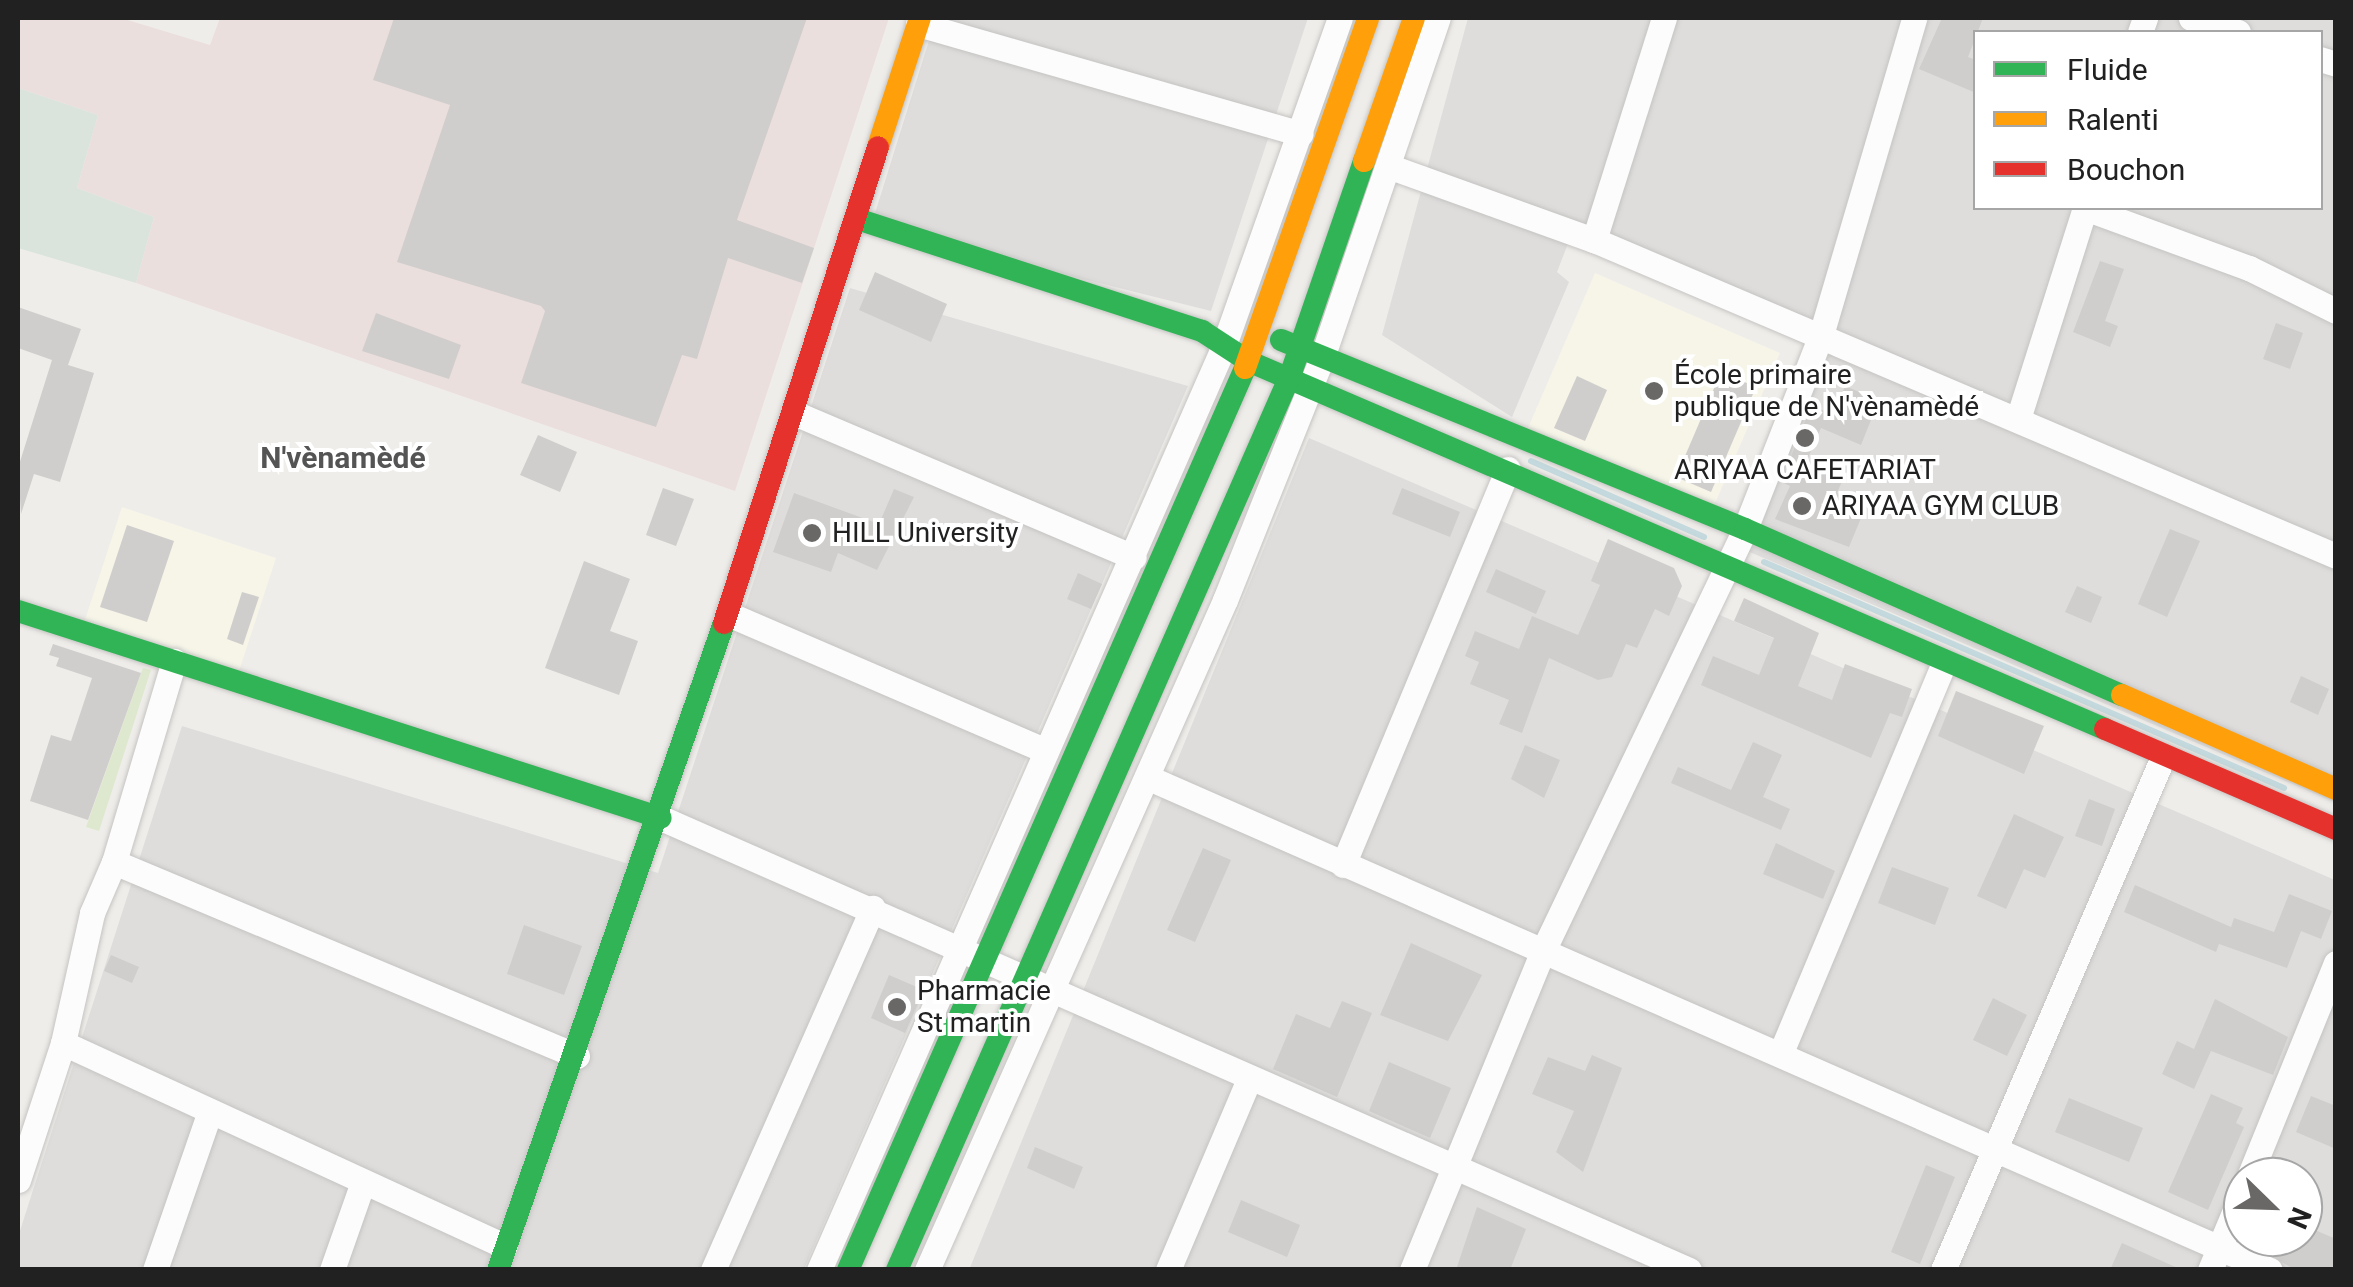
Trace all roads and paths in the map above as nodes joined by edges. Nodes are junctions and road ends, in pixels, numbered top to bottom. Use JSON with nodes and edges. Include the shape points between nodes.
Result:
{"nodes":[{"id":1,"x":1340,"y":18,"type":"edge"},
{"id":2,"x":1368,"y":18,"type":"edge"},
{"id":3,"x":1414,"y":18,"type":"edge"},
{"id":4,"x":1438,"y":18,"type":"edge"},
{"id":5,"x":1664,"y":18,"type":"edge"},
{"id":6,"x":1914,"y":18,"type":"edge"},
{"id":7,"x":2191,"y":18,"type":"edge"},
{"id":8,"x":919,"y":21,"type":"edge"},
{"id":9,"x":2231,"y":30,"type":"edge"},
{"id":10,"x":1301,"y":134,"type":"junction"},
{"id":11,"x":1388,"y":166,"type":"junction"},
{"id":12,"x":2084,"y":210,"type":"edge"},
{"id":13,"x":2090,"y":210,"type":"edge"},
{"id":14,"x":857,"y":219,"type":"junction"},
{"id":15,"x":1594,"y":240,"type":"junction"},
{"id":16,"x":2336,"y":311,"type":"edge"},
{"id":17,"x":1259,"y":334,"type":"junction"},
{"id":18,"x":1821,"y":335,"type":"junction"},
{"id":19,"x":1227,"y":337,"type":"junction"},
{"id":20,"x":1312,"y":351,"type":"junction"},
{"id":21,"x":1248,"y":360,"type":"junction"},
{"id":22,"x":1300,"y":380,"type":"junction"},
{"id":23,"x":794,"y":413,"type":"junction"},
{"id":24,"x":2018,"y":419,"type":"junction"},
{"id":25,"x":1508,"y":469,"type":"junction"},
{"id":26,"x":1745,"y":530,"type":"junction"},
{"id":27,"x":2336,"y":556,"type":"edge"},
{"id":28,"x":1134,"y":557,"type":"junction"},
{"id":29,"x":1729,"y":566,"type":"junction"},
{"id":30,"x":18,"y":611,"type":"edge"},
{"id":31,"x":728,"y":614,"type":"junction"},
{"id":32,"x":174,"y":661,"type":"junction"},
{"id":33,"x":1944,"y":662,"type":"junction"},
{"id":34,"x":1046,"y":751,"type":"junction"},
{"id":35,"x":2163,"y":757,"type":"junction"},
{"id":36,"x":1149,"y":778,"type":"junction"},
{"id":37,"x":2336,"y":789,"type":"edge"},
{"id":38,"x":661,"y":818,"type":"junction"},
{"id":39,"x":2336,"y":829,"type":"edge"},
{"id":40,"x":114,"y":862,"type":"junction"},
{"id":41,"x":1343,"y":865,"type":"junction"},
{"id":42,"x":873,"y":908,"type":"junction"},
{"id":43,"x":1542,"y":952,"type":"junction"},
{"id":44,"x":973,"y":953,"type":"junction"},
{"id":45,"x":2336,"y":963,"type":"edge"},
{"id":46,"x":1025,"y":977,"type":"junction"},
{"id":47,"x":1048,"y":989,"type":"junction"},
{"id":48,"x":63,"y":1044,"type":"junction"},
{"id":49,"x":1782,"y":1050,"type":"junction"},
{"id":50,"x":577,"y":1056,"type":"junction"},
{"id":51,"x":1249,"y":1079,"type":"junction"},
{"id":52,"x":209,"y":1114,"type":"junction"},
{"id":53,"x":1996,"y":1149,"type":"junction"},
{"id":54,"x":2257,"y":1157,"type":"edge"},
{"id":55,"x":1456,"y":1170,"type":"junction"},
{"id":56,"x":18,"y":1180,"type":"edge"},
{"id":57,"x":362,"y":1185,"type":"junction"},
{"id":58,"x":501,"y":1258,"type":"edge"},
{"id":59,"x":2215,"y":1259,"type":"edge"},
{"id":60,"x":1685,"y":1269,"type":"edge"},
{"id":61,"x":156,"y":1270,"type":"edge"},
{"id":62,"x":332,"y":1270,"type":"edge"},
{"id":63,"x":714,"y":1270,"type":"edge"},
{"id":64,"x":819,"y":1270,"type":"edge"},
{"id":65,"x":848,"y":1270,"type":"edge"},
{"id":66,"x":897,"y":1270,"type":"edge"},
{"id":67,"x":927,"y":1270,"type":"edge"},
{"id":68,"x":1168,"y":1270,"type":"edge"},
{"id":69,"x":1412,"y":1270,"type":"edge"},
{"id":70,"x":1943,"y":1270,"type":"edge"},
{"id":71,"x":2270,"y":1270,"type":"edge"}],
"edges":[{"from":1,"to":10,"type":"street"},
{"from":2,"to":17,"type":"street"},
{"from":3,"to":20,"type":"street"},
{"from":4,"to":11,"type":"street"},
{"from":5,"to":15,"type":"street"},
{"from":6,"to":18,"type":"street"},
{"from":7,"to":9,"type":"street"},
{"from":8,"to":10,"type":"street"},
{"from":8,"to":14,"type":"street"},
{"from":10,"to":19,"type":"street"},
{"from":11,"to":15,"type":"street"},
{"from":11,"to":20,"type":"street"},
{"from":12,"to":24,"type":"street"},
{"from":13,"to":16,"type":"street","via":[[2249,268]]},
{"from":14,"to":19,"type":"street"},
{"from":14,"to":23,"type":"street"},
{"from":15,"to":18,"type":"street"},
{"from":17,"to":19,"type":"street"},
{"from":17,"to":20,"type":"street"},
{"from":17,"to":21,"type":"street"},
{"from":18,"to":24,"type":"street"},
{"from":18,"to":26,"type":"street"},
{"from":19,"to":21,"type":"street"},
{"from":19,"to":28,"type":"street"},
{"from":20,"to":22,"type":"street"},
{"from":20,"to":26,"type":"street"},
{"from":21,"to":22,"type":"street"},
{"from":21,"to":44,"type":"street","via":[[1183,520]]},
{"from":22,"to":25,"type":"street"},
{"from":22,"to":36,"type":"street"},
{"from":22,"to":46,"type":"street"},
{"from":23,"to":28,"type":"street"},
{"from":23,"to":31,"type":"street"},
{"from":24,"to":27,"type":"street"},
{"from":25,"to":29,"type":"street"},
{"from":25,"to":41,"type":"street"},
{"from":26,"to":29,"type":"street"},
{"from":26,"to":37,"type":"street"},
{"from":28,"to":34,"type":"street"},
{"from":29,"to":33,"type":"street"},
{"from":29,"to":43,"type":"street"},
{"from":30,"to":32,"type":"street"},
{"from":31,"to":34,"type":"street"},
{"from":31,"to":38,"type":"street"},
{"from":32,"to":38,"type":"street"},
{"from":32,"to":40,"type":"street"},
{"from":33,"to":35,"type":"street"},
{"from":33,"to":49,"type":"street"},
{"from":34,"to":44,"type":"street"},
{"from":35,"to":39,"type":"street"},
{"from":35,"to":53,"type":"street"},
{"from":36,"to":41,"type":"street"},
{"from":36,"to":47,"type":"street"},
{"from":38,"to":42,"type":"street"},
{"from":38,"to":50,"type":"street"},
{"from":40,"to":48,"type":"street","via":[[92,914]]},
{"from":40,"to":50,"type":"street"},
{"from":41,"to":43,"type":"street"},
{"from":42,"to":44,"type":"street"},
{"from":42,"to":63,"type":"street"},
{"from":43,"to":49,"type":"street"},
{"from":43,"to":55,"type":"street"},
{"from":44,"to":46,"type":"street"},
{"from":44,"to":64,"type":"street"},
{"from":44,"to":65,"type":"street"},
{"from":45,"to":54,"type":"street"},
{"from":46,"to":47,"type":"street"},
{"from":46,"to":66,"type":"street"},
{"from":47,"to":51,"type":"street"},
{"from":47,"to":67,"type":"street"},
{"from":48,"to":52,"type":"street"},
{"from":48,"to":56,"type":"street"},
{"from":49,"to":53,"type":"street"},
{"from":50,"to":58,"type":"street"},
{"from":51,"to":55,"type":"street"},
{"from":51,"to":68,"type":"street"},
{"from":52,"to":57,"type":"street"},
{"from":52,"to":61,"type":"street"},
{"from":53,"to":59,"type":"street"},
{"from":53,"to":70,"type":"street"},
{"from":55,"to":60,"type":"street"},
{"from":55,"to":69,"type":"street"},
{"from":57,"to":58,"type":"street"},
{"from":57,"to":62,"type":"street"},
{"from":59,"to":71,"type":"street"}]}
